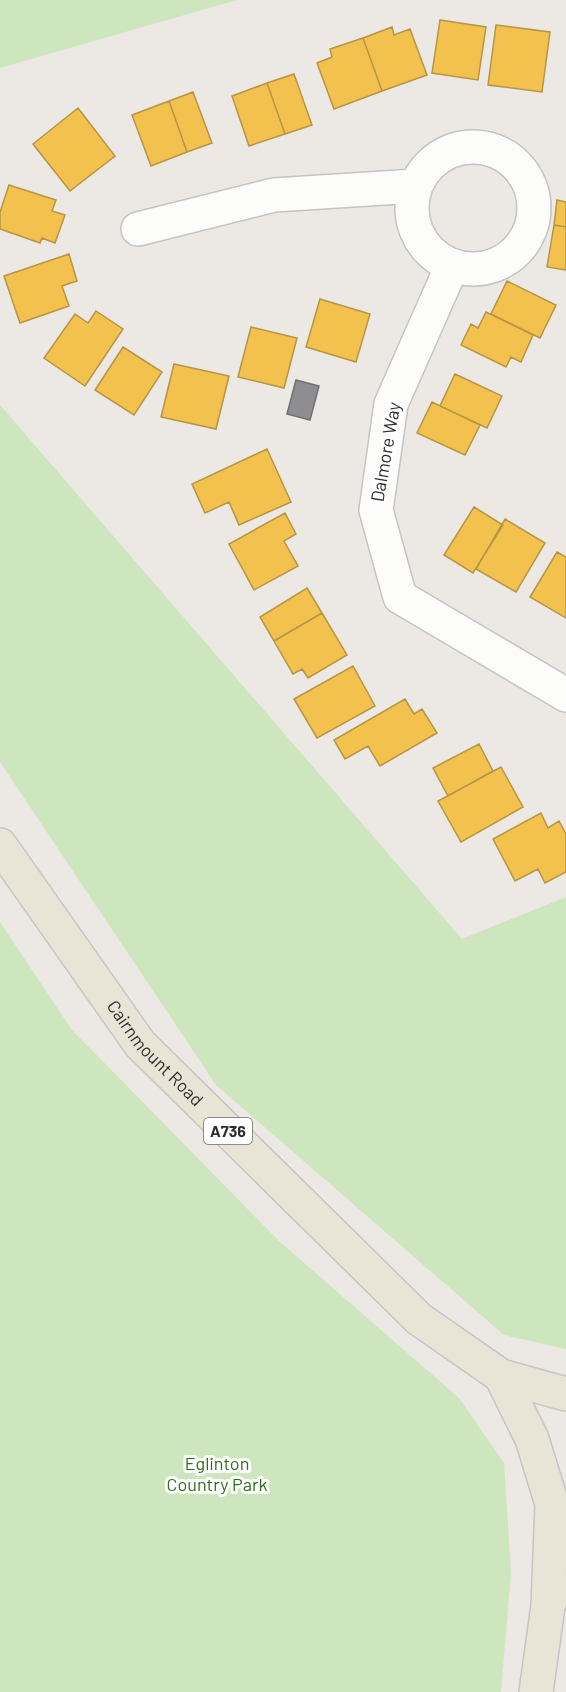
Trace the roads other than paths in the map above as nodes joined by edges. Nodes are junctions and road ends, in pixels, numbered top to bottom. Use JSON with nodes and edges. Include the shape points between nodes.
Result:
{"nodes":[{"id":1,"x":415,"y":186,"type":"junction"},
{"id":2,"x":138,"y":229,"type":"dead end"},
{"id":3,"x":452,"y":266,"type":"junction"},
{"id":4,"x":566,"y":695,"type":"edge"},
{"id":5,"x":0,"y":845,"type":"edge"},
{"id":6,"x":501,"y":1376,"type":"junction"},
{"id":7,"x":566,"y":1394,"type":"edge"},
{"id":8,"x":566,"y":1556,"type":"edge"},
{"id":9,"x":548,"y":1606,"type":"junction"},
{"id":10,"x":536,"y":1692,"type":"edge"}],
"edges":[{"from":1,"to":2,"type":"street","via":[[274,195]]},
{"from":1,"to":3,"type":"street","via":[[412,219],[420,239],[434,255]]},
{"from":1,"to":3,"type":"street","via":[[433,160],[451,149],[479,146],[500,151],[522,169],[532,188],[534,217],[527,238],[512,256],[492,266],[471,270]]},
{"from":3,"to":4,"type":"street","name":"Dalmore Way","via":[[392,404],[376,510],[400,597]]},
{"from":5,"to":6,"type":"main road","name":"Cairnmount Road","number":"A736","via":[[140,1044],[419,1318]]},
{"from":6,"to":7,"type":"main road","name":"Cairnmount Road","number":"A736"},
{"from":6,"to":9,"type":"main road","name":"Cairnmount Road","number":"A736","via":[[532,1439],[552,1504]]},
{"from":8,"to":9,"type":"main road"},
{"from":9,"to":10,"type":"main road"}]}
